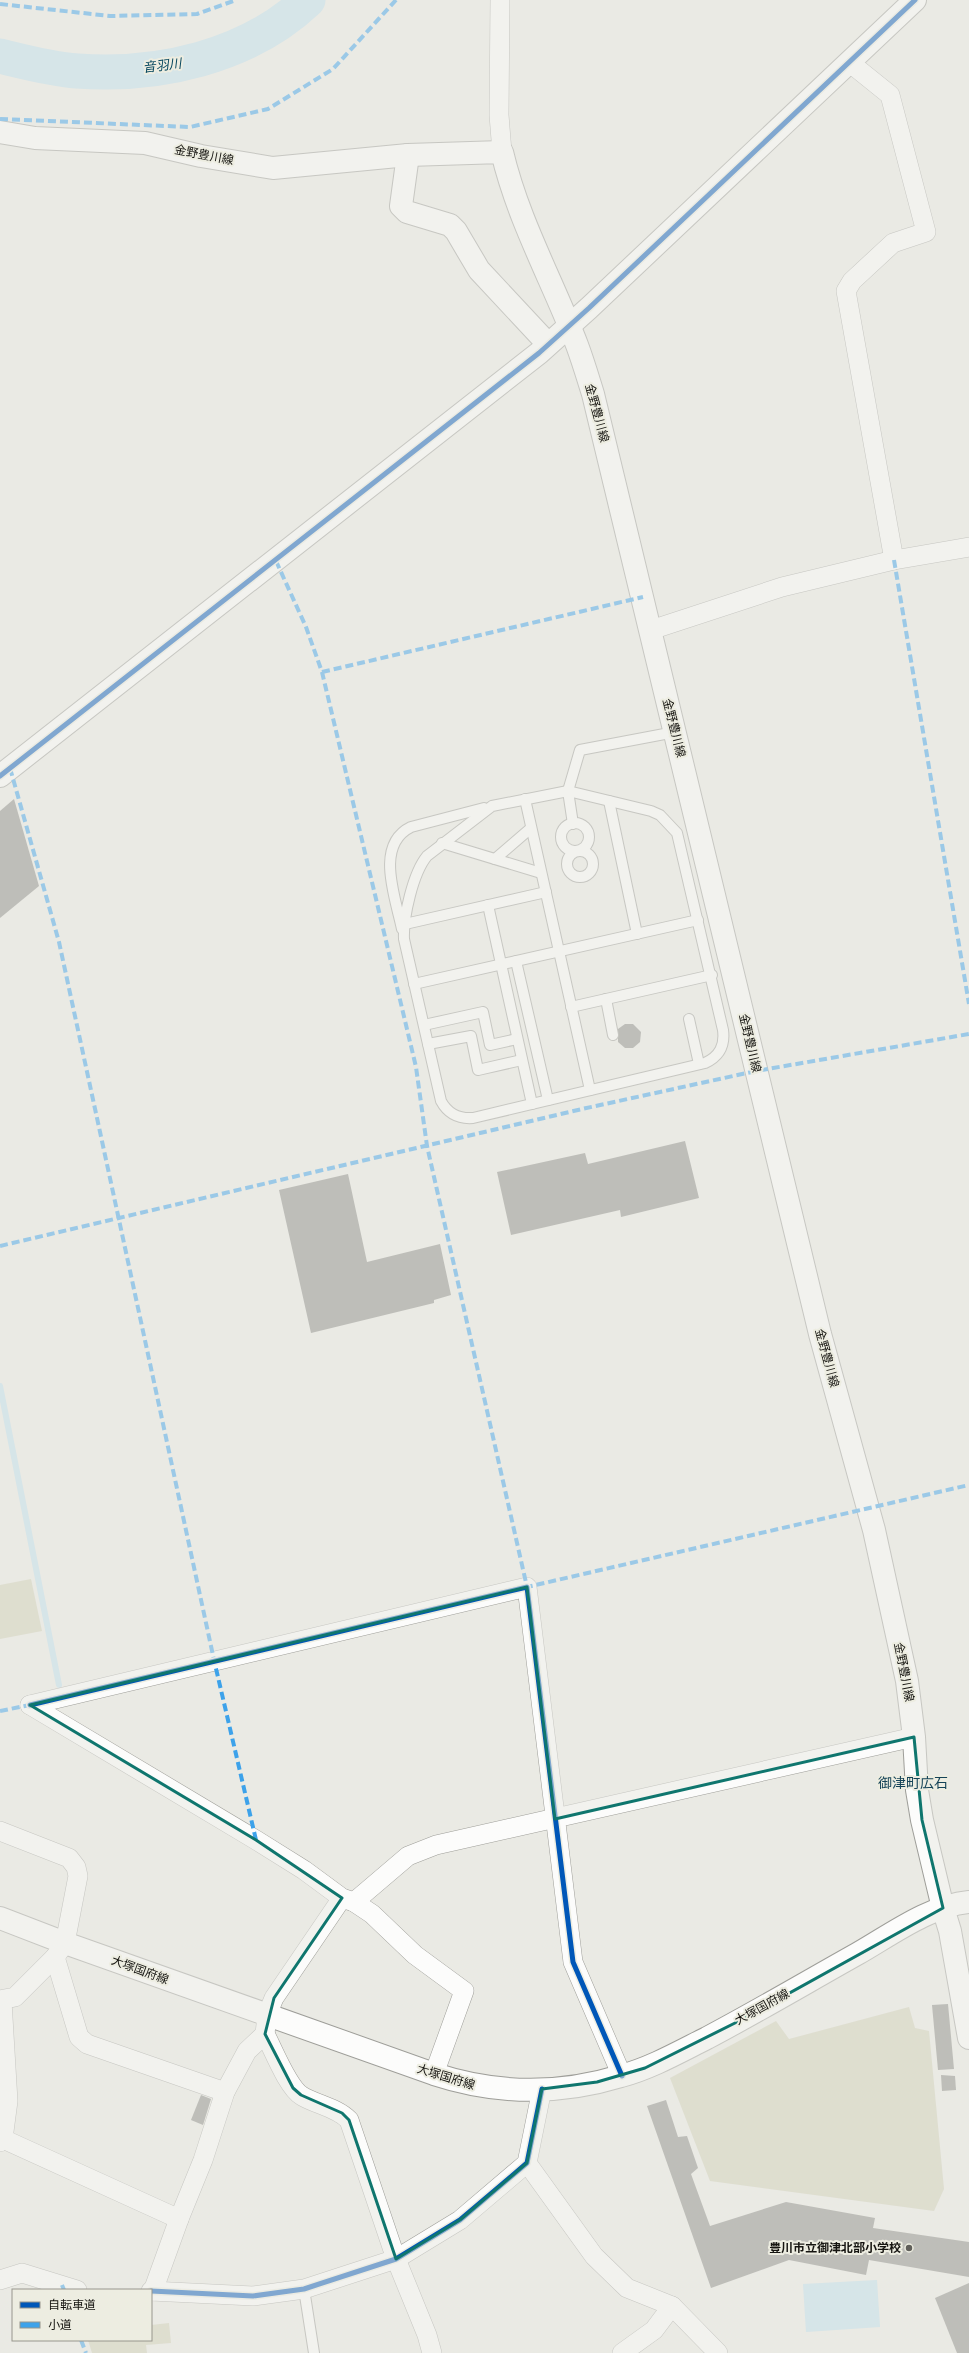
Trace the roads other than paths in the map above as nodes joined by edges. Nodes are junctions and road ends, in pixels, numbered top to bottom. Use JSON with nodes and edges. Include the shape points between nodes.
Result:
{"nodes":[{"id":1,"x":500,"y":0,"type":"edge"},
{"id":2,"x":915,"y":0,"type":"edge"},
{"id":3,"x":849,"y":62,"type":"junction"},
{"id":4,"x":0,"y":132,"type":"edge"},
{"id":5,"x":502,"y":152,"type":"junction"},
{"id":6,"x":408,"y":155,"type":"junction"},
{"id":7,"x":568,"y":326,"type":"junction"},
{"id":8,"x":548,"y":344,"type":"junction"},
{"id":9,"x":969,"y":547,"type":"edge"},
{"id":10,"x":894,"y":560,"type":"junction"},
{"id":11,"x":651,"y":630,"type":"junction"},
{"id":12,"x":675,"y":732,"type":"junction"},
{"id":13,"x":0,"y":776,"type":"edge"},
{"id":14,"x":568,"y":791,"type":"junction"},
{"id":15,"x":525,"y":799,"type":"junction"},
{"id":16,"x":609,"y":801,"type":"junction"},
{"id":17,"x":492,"y":806,"type":"junction"},
{"id":18,"x":573,"y":824,"type":"junction"},
{"id":19,"x":531,"y":828,"type":"junction"},
{"id":20,"x":442,"y":843,"type":"junction"},
{"id":21,"x":495,"y":859,"type":"junction"},
{"id":22,"x":541,"y":873,"type":"junction"},
{"id":23,"x":546,"y":892,"type":"junction"},
{"id":24,"x":488,"y":905,"type":"junction"},
{"id":25,"x":698,"y":920,"type":"junction"},
{"id":26,"x":405,"y":924,"type":"junction"},
{"id":27,"x":637,"y":934,"type":"junction"},
{"id":28,"x":404,"y":939,"type":"junction"},
{"id":29,"x":559,"y":952,"type":"junction"},
{"id":30,"x":516,"y":961,"type":"junction"},
{"id":31,"x":501,"y":965,"type":"junction"},
{"id":32,"x":712,"y":975,"type":"junction"},
{"id":33,"x":414,"y":984,"type":"junction"},
{"id":34,"x":606,"y":999,"type":"junction"},
{"id":35,"x":571,"y":1007,"type":"junction"},
{"id":36,"x":689,"y":1020,"type":"dead end"},
{"id":37,"x":424,"y":1025,"type":"junction"},
{"id":38,"x":614,"y":1035,"type":"dead end"},
{"id":39,"x":517,"y":1039,"type":"junction"},
{"id":40,"x":428,"y":1044,"type":"junction"},
{"id":41,"x":522,"y":1060,"type":"junction"},
{"id":42,"x":699,"y":1064,"type":"junction"},
{"id":43,"x":590,"y":1090,"type":"junction"},
{"id":44,"x":548,"y":1100,"type":"junction"},
{"id":45,"x":532,"y":1104,"type":"junction"},
{"id":46,"x":914,"y":1737,"type":"junction"},
{"id":47,"x":555,"y":1819,"type":"junction"},
{"id":48,"x":0,"y":1831,"type":"edge"},
{"id":49,"x":348,"y":1900,"type":"junction"},
{"id":50,"x":969,"y":1902,"type":"edge"},
{"id":51,"x":943,"y":1908,"type":"junction"},
{"id":52,"x":0,"y":1918,"type":"edge"},
{"id":53,"x":60,"y":1950,"type":"junction"},
{"id":54,"x":1,"y":2000,"type":"edge"},
{"id":55,"x":266,"y":2025,"type":"junction"},
{"id":56,"x":969,"y":2038,"type":"edge"},
{"id":57,"x":434,"y":2074,"type":"junction"},
{"id":58,"x":622,"y":2076,"type":"junction"},
{"id":59,"x":542,"y":2090,"type":"junction"},
{"id":60,"x":225,"y":2092,"type":"junction"},
{"id":61,"x":1,"y":2141,"type":"edge"},
{"id":62,"x":527,"y":2163,"type":"junction"},
{"id":63,"x":179,"y":2219,"type":"junction"},
{"id":64,"x":396,"y":2259,"type":"junction"},
{"id":65,"x":0,"y":2280,"type":"edge"},
{"id":66,"x":74,"y":2289,"type":"edge"},
{"id":67,"x":304,"y":2289,"type":"junction"},
{"id":68,"x":152,"y":2291,"type":"edge"},
{"id":69,"x":672,"y":2306,"type":"junction"},
{"id":70,"x":314,"y":2353,"type":"edge"},
{"id":71,"x":432,"y":2353,"type":"edge"},
{"id":72,"x":622,"y":2353,"type":"edge"},
{"id":73,"x":718,"y":2353,"type":"edge"}],
"edges":[{"from":1,"to":5,"type":"street","via":[[499,115]]},
{"from":2,"to":3,"type":"main road"},
{"from":3,"to":7,"type":"main road"},
{"from":3,"to":10,"type":"street","via":[[890,95],[926,232],[893,243],[852,281],[846,291]]},
{"from":4,"to":6,"type":"main road","name":"金野豊川線","via":[[35,138],[145,143],[201,156],[273,168]]},
{"from":5,"to":6,"type":"main road","name":"金野豊川線"},
{"from":5,"to":7,"type":"main road","name":"金野豊川線","via":[[509,184],[521,216]]},
{"from":6,"to":8,"type":"main road","via":[[401,206],[407,212],[450,225],[479,270]]},
{"from":7,"to":8,"type":"main road"},
{"from":7,"to":11,"type":"main road","name":"金野豊川線","via":[[593,394]]},
{"from":8,"to":13,"type":"main road"},
{"from":9,"to":10,"type":"street"},
{"from":10,"to":11,"type":"street","via":[[782,587]]},
{"from":11,"to":12,"type":"main road","name":"金野豊川線"},
{"from":12,"to":14,"type":"lane","via":[[580,750]]},
{"from":12,"to":46,"type":"main road","name":"金野豊川線","via":[[820,1334],[874,1530],[907,1681]]},
{"from":14,"to":15,"type":"lane"},
{"from":14,"to":16,"type":"lane"},
{"from":14,"to":18,"type":"lane"},
{"from":15,"to":17,"type":"lane"},
{"from":15,"to":19,"type":"lane"},
{"from":16,"to":25,"type":"lane","via":[[660,815],[674,827]]},
{"from":16,"to":27,"type":"lane"},
{"from":17,"to":20,"type":"lane"},
{"from":17,"to":28,"type":"lane","via":[[415,826],[406,830],[394,842],[389,862]]},
{"from":18,"to":18,"type":"lane","via":[[565,828],[562,841],[566,848],[578,850],[587,844],[588,834],[584,827]]},
{"from":19,"to":21,"type":"lane"},
{"from":19,"to":22,"type":"lane"},
{"from":20,"to":21,"type":"lane"},
{"from":20,"to":26,"type":"lane","via":[[421,863],[413,885]]},
{"from":21,"to":22,"type":"lane"},
{"from":22,"to":23,"type":"lane"},
{"from":23,"to":24,"type":"lane"},
{"from":23,"to":29,"type":"lane"},
{"from":24,"to":26,"type":"lane"},
{"from":24,"to":31,"type":"lane"},
{"from":25,"to":27,"type":"lane"},
{"from":25,"to":32,"type":"lane"},
{"from":26,"to":28,"type":"lane"},
{"from":27,"to":29,"type":"lane"},
{"from":28,"to":33,"type":"lane"},
{"from":29,"to":30,"type":"lane"},
{"from":29,"to":35,"type":"lane"},
{"from":30,"to":31,"type":"lane"},
{"from":30,"to":44,"type":"lane"},
{"from":31,"to":33,"type":"lane"},
{"from":31,"to":39,"type":"lane"},
{"from":32,"to":34,"type":"lane"},
{"from":32,"to":42,"type":"lane","via":[[724,1041],[714,1058]]},
{"from":33,"to":37,"type":"lane"},
{"from":34,"to":35,"type":"lane"},
{"from":34,"to":38,"type":"lane"},
{"from":35,"to":43,"type":"lane"},
{"from":36,"to":42,"type":"lane"},
{"from":37,"to":39,"type":"lane","via":[[482,1012],[490,1045]]},
{"from":37,"to":40,"type":"lane"},
{"from":39,"to":41,"type":"lane"},
{"from":40,"to":41,"type":"lane","via":[[471,1036],[478,1070]]},
{"from":40,"to":45,"type":"lane","via":[[441,1101],[454,1115],[473,1118]]},
{"from":41,"to":45,"type":"lane"},
{"from":42,"to":43,"type":"lane"},
{"from":43,"to":44,"type":"lane"},
{"from":44,"to":45,"type":"lane"},
{"from":46,"to":47,"type":"street"},
{"from":46,"to":51,"type":"main road","name":"金野豊川線","via":[[917,1790]]},
{"from":47,"to":49,"type":"street","via":[[436,1845],[408,1856]]},
{"from":47,"to":49,"type":"street","via":[[527,1588],[30,1705],[256,1840]]},
{"from":47,"to":58,"type":"street","via":[[573,1962]]},
{"from":48,"to":53,"type":"street","via":[[69,1858],[76,1867],[78,1876]]},
{"from":49,"to":55,"type":"street","via":[[274,1998]]},
{"from":49,"to":57,"type":"street","via":[[372,1914],[414,1955],[464,1991]]},
{"from":50,"to":51,"type":"main road","name":"大塚国府線"},
{"from":51,"to":56,"type":"main road","name":"金野豊川線","via":[[950,1931]]},
{"from":51,"to":58,"type":"main road","name":"大塚国府線","via":[[924,1916],[737,2022],[645,2068]]},
{"from":52,"to":53,"type":"main road","name":"大塚国府線"},
{"from":53,"to":54,"type":"street","via":[[15,1997]]},
{"from":53,"to":55,"type":"main road","name":"大塚国府線"},
{"from":53,"to":60,"type":"street","via":[[79,2038],[87,2044]]},
{"from":54,"to":61,"type":"street","via":[[8,2100]]},
{"from":55,"to":57,"type":"main road","name":"大塚国府線"},
{"from":55,"to":60,"type":"street","via":[[247,2051]]},
{"from":55,"to":64,"type":"street","via":[[297,2092],[342,2113],[349,2120]]},
{"from":57,"to":59,"type":"main road","name":"大塚国府線","via":[[463,2084],[488,2088]]},
{"from":58,"to":59,"type":"main road","name":"大塚国府線","via":[[569,2088]]},
{"from":59,"to":62,"type":"street"},
{"from":60,"to":63,"type":"street","via":[[203,2160]]},
{"from":61,"to":63,"type":"street"},
{"from":62,"to":64,"type":"street","via":[[460,2220]]},
{"from":62,"to":69,"type":"street","via":[[594,2256],[627,2288]]},
{"from":63,"to":68,"type":"street"},
{"from":64,"to":67,"type":"street"},
{"from":64,"to":71,"type":"street"},
{"from":65,"to":66,"type":"street","via":[[22,2273]]},
{"from":67,"to":68,"type":"street","via":[[253,2296]]},
{"from":67,"to":70,"type":"lane"},
{"from":69,"to":72,"type":"street","via":[[654,2330]]},
{"from":69,"to":73,"type":"street"}]}
